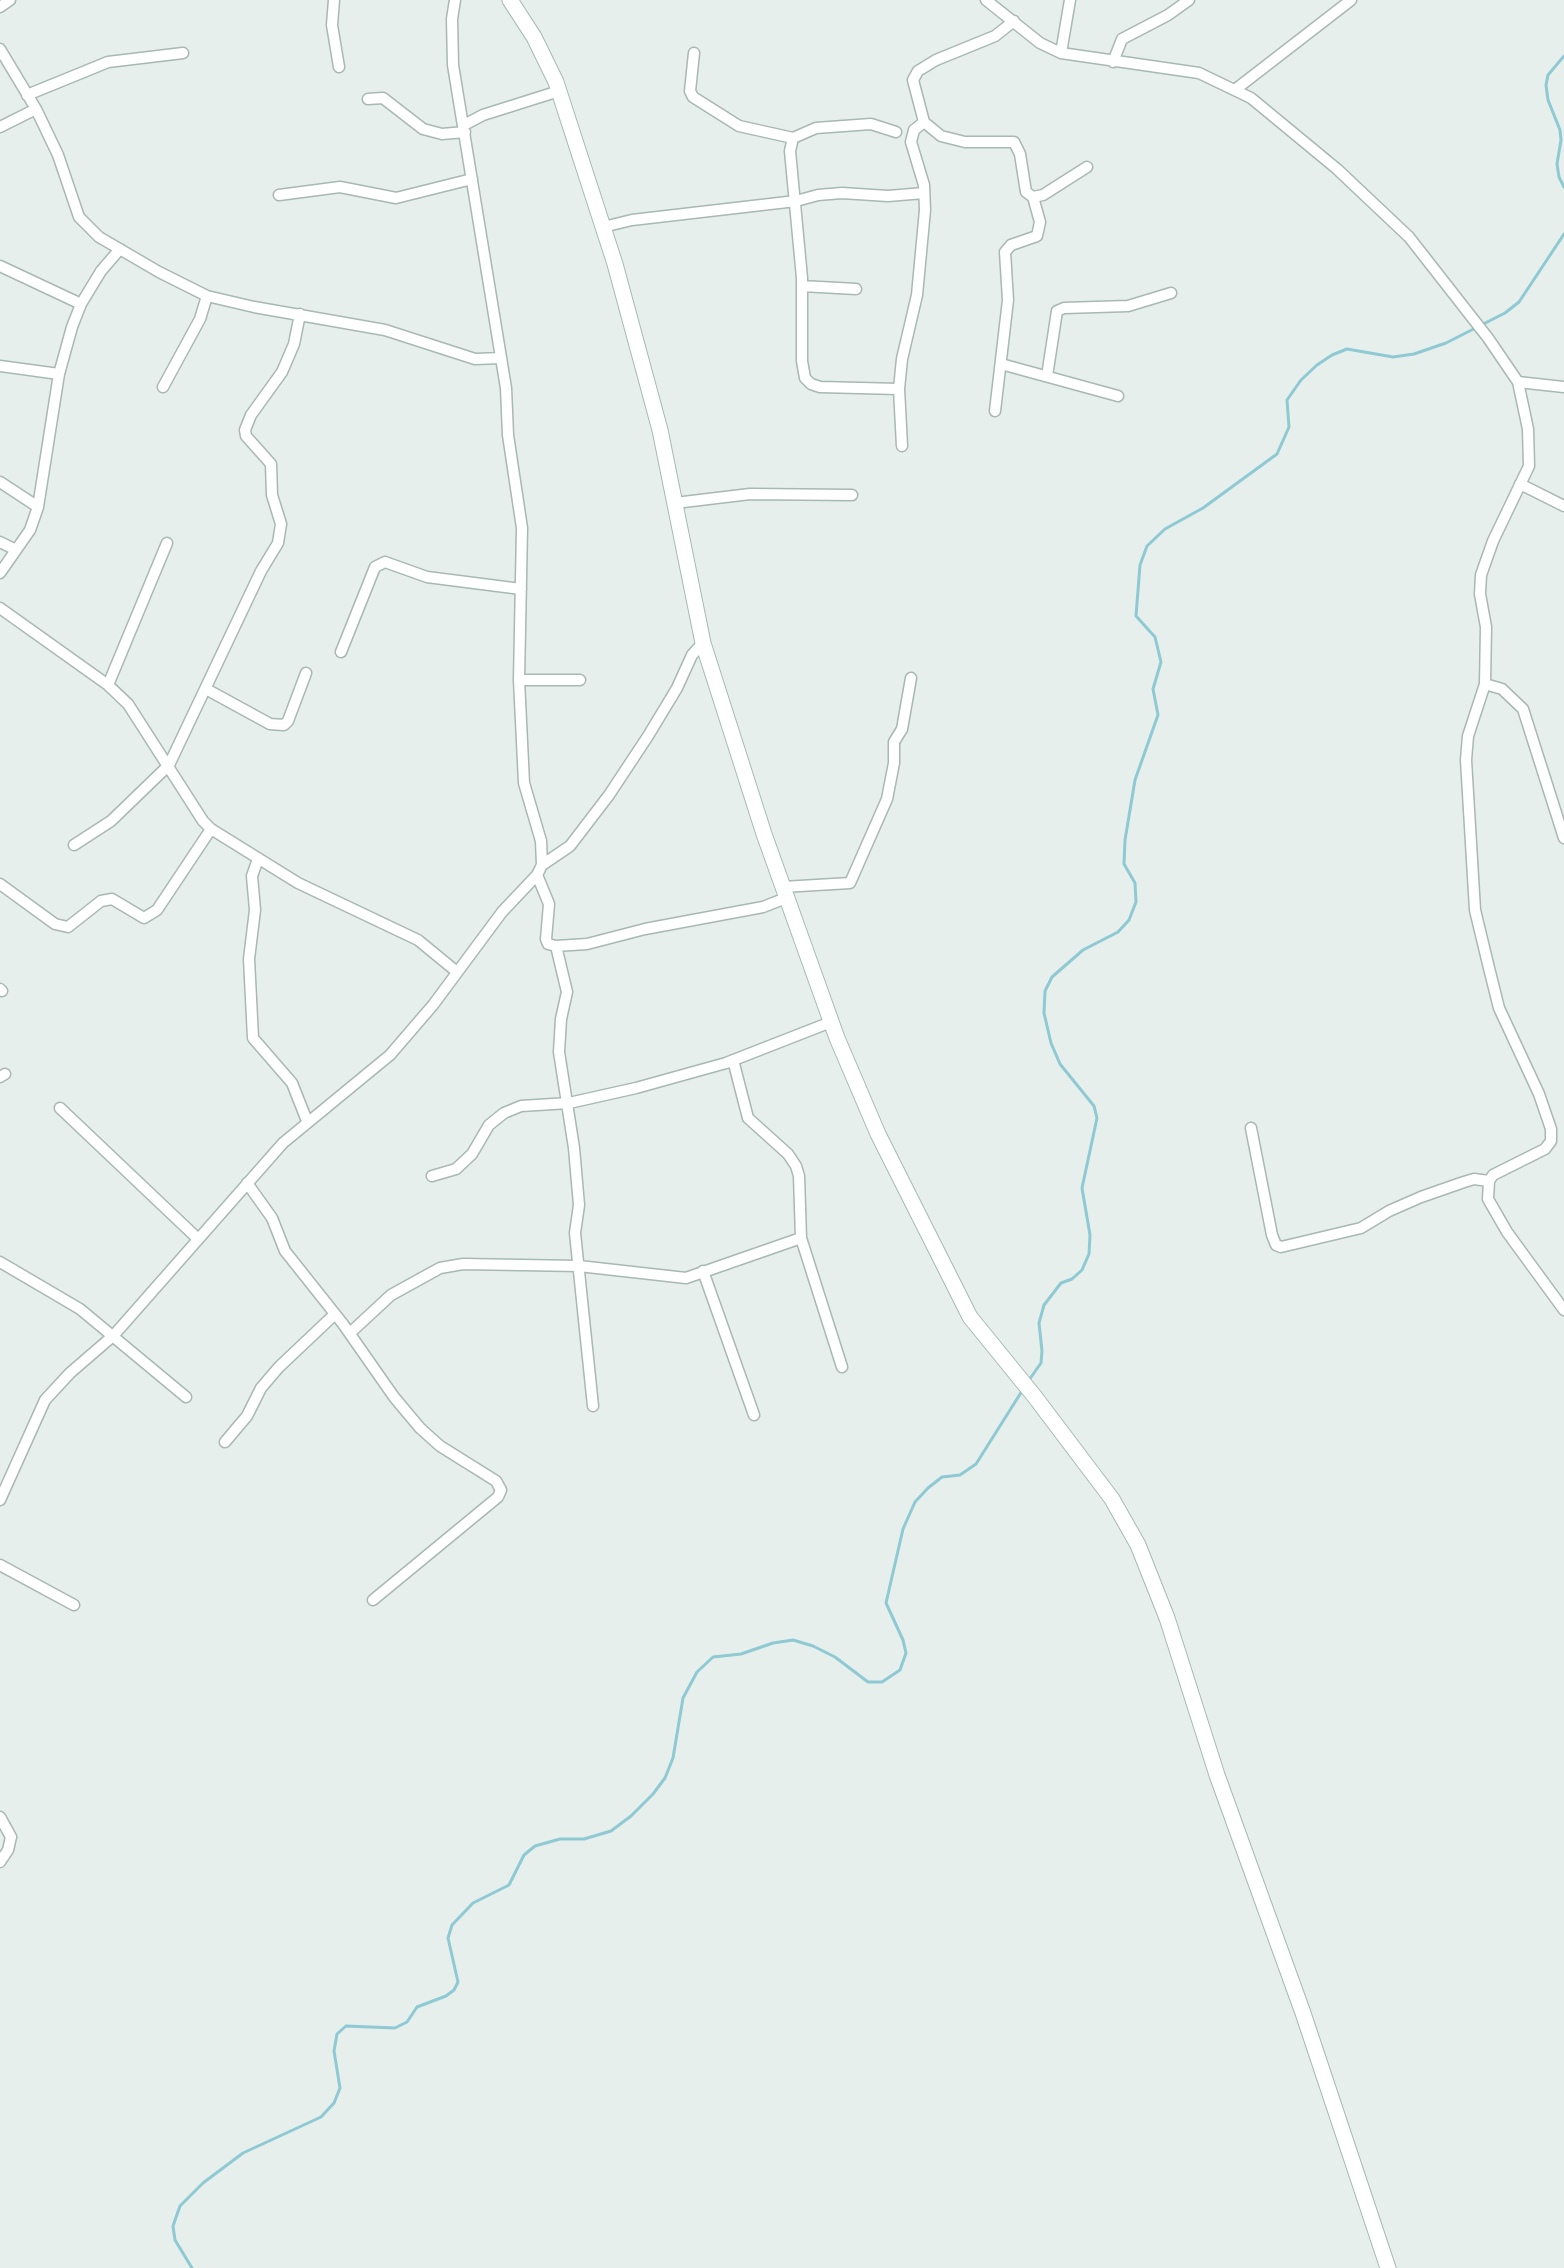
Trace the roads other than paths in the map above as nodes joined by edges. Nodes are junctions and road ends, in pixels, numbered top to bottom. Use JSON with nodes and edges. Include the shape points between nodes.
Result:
{"nodes":[{"id":1,"x":10,"y":0,"type":"edge"},
{"id":2,"x":334,"y":0,"type":"edge"},
{"id":3,"x":455,"y":0,"type":"edge"},
{"id":4,"x":510,"y":0,"type":"edge"},
{"id":5,"x":986,"y":0,"type":"edge"},
{"id":6,"x":1070,"y":0,"type":"edge"},
{"id":7,"x":1189,"y":0,"type":"edge"},
{"id":8,"x":1351,"y":0,"type":"edge"},
{"id":9,"x":0,"y":7,"type":"edge"},
{"id":10,"x":1014,"y":21,"type":"junction"},
{"id":11,"x":0,"y":49,"type":"edge"},
{"id":12,"x":183,"y":53,"type":"dead end"},
{"id":13,"x":694,"y":53,"type":"dead end"},
{"id":14,"x":1062,"y":53,"type":"junction"},
{"id":15,"x":1113,"y":62,"type":"junction"},
{"id":16,"x":339,"y":66,"type":"dead end"},
{"id":17,"x":1236,"y":89,"type":"junction"},
{"id":18,"x":559,"y":91,"type":"junction"},
{"id":19,"x":27,"y":95,"type":"junction"},
{"id":20,"x":368,"y":99,"type":"dead end"},
{"id":21,"x":36,"y":109,"type":"junction"},
{"id":22,"x":924,"y":122,"type":"junction"},
{"id":23,"x":0,"y":127,"type":"edge"},
{"id":24,"x":465,"y":129,"type":"junction"},
{"id":25,"x":896,"y":132,"type":"dead end"},
{"id":26,"x":793,"y":138,"type":"junction"},
{"id":27,"x":1087,"y":167,"type":"dead end"},
{"id":28,"x":472,"y":179,"type":"junction"},
{"id":29,"x":924,"y":193,"type":"junction"},
{"id":30,"x":279,"y":195,"type":"dead end"},
{"id":31,"x":1033,"y":197,"type":"junction"},
{"id":32,"x":795,"y":201,"type":"junction"},
{"id":33,"x":603,"y":227,"type":"junction"},
{"id":34,"x":120,"y":249,"type":"junction"},
{"id":35,"x":0,"y":266,"type":"edge"},
{"id":36,"x":802,"y":286,"type":"junction"},
{"id":37,"x":856,"y":289,"type":"dead end"},
{"id":38,"x":1171,"y":293,"type":"dead end"},
{"id":39,"x":207,"y":296,"type":"junction"},
{"id":40,"x":81,"y":304,"type":"junction"},
{"id":41,"x":300,"y":314,"type":"junction"},
{"id":42,"x":501,"y":358,"type":"junction"},
{"id":43,"x":1001,"y":364,"type":"junction"},
{"id":44,"x":0,"y":366,"type":"edge"},
{"id":45,"x":59,"y":374,"type":"junction"},
{"id":46,"x":1047,"y":376,"type":"junction"},
{"id":47,"x":1518,"y":382,"type":"junction"},
{"id":48,"x":163,"y":387,"type":"dead end"},
{"id":49,"x":1564,"y":387,"type":"edge"},
{"id":50,"x":899,"y":389,"type":"junction"},
{"id":51,"x":1118,"y":396,"type":"dead end"},
{"id":52,"x":995,"y":411,"type":"dead end"},
{"id":53,"x":902,"y":446,"type":"dead end"},
{"id":54,"x":0,"y":482,"type":"edge"},
{"id":55,"x":1520,"y":484,"type":"junction"},
{"id":56,"x":852,"y":495,"type":"dead end"},
{"id":57,"x":675,"y":503,"type":"junction"},
{"id":58,"x":1564,"y":506,"type":"edge"},
{"id":59,"x":38,"y":507,"type":"junction"},
{"id":60,"x":0,"y":542,"type":"edge"},
{"id":61,"x":166,"y":543,"type":"dead end"},
{"id":62,"x":16,"y":550,"type":"junction"},
{"id":63,"x":0,"y":573,"type":"edge"},
{"id":64,"x":521,"y":590,"type":"junction"},
{"id":65,"x":0,"y":608,"type":"edge"},
{"id":66,"x":703,"y":643,"type":"junction"},
{"id":67,"x":341,"y":652,"type":"dead end"},
{"id":68,"x":306,"y":672,"type":"dead end"},
{"id":69,"x":911,"y":678,"type":"dead end"},
{"id":70,"x":519,"y":680,"type":"junction"},
{"id":71,"x":580,"y":680,"type":"dead end"},
{"id":72,"x":1485,"y":684,"type":"junction"},
{"id":73,"x":108,"y":685,"type":"junction"},
{"id":74,"x":206,"y":688,"type":"junction"},
{"id":75,"x":169,"y":765,"type":"junction"},
{"id":76,"x":212,"y":829,"type":"junction"},
{"id":77,"x":1564,"y":838,"type":"edge"},
{"id":78,"x":74,"y":845,"type":"dead end"},
{"id":79,"x":258,"y":859,"type":"junction"},
{"id":80,"x":540,"y":870,"type":"junction"},
{"id":81,"x":0,"y":884,"type":"edge"},
{"id":82,"x":784,"y":892,"type":"junction"},
{"id":83,"x":556,"y":946,"type":"junction"},
{"id":84,"x":457,"y":972,"type":"junction"},
{"id":85,"x":831,"y":1022,"type":"junction"},
{"id":86,"x":733,"y":1060,"type":"junction"},
{"id":87,"x":569,"y":1103,"type":"junction"},
{"id":88,"x":60,"y":1108,"type":"dead end"},
{"id":89,"x":307,"y":1121,"type":"junction"},
{"id":90,"x":1251,"y":1128,"type":"dead end"},
{"id":91,"x":432,"y":1176,"type":"dead end"},
{"id":92,"x":1489,"y":1181,"type":"junction"},
{"id":93,"x":247,"y":1183,"type":"junction"},
{"id":94,"x":197,"y":1238,"type":"junction"},
{"id":95,"x":801,"y":1238,"type":"junction"},
{"id":96,"x":0,"y":1262,"type":"edge"},
{"id":97,"x":579,"y":1266,"type":"junction"},
{"id":98,"x":703,"y":1271,"type":"junction"},
{"id":99,"x":1564,"y":1310,"type":"edge"},
{"id":100,"x":335,"y":1314,"type":"junction"},
{"id":101,"x":350,"y":1333,"type":"junction"},
{"id":102,"x":114,"y":1335,"type":"junction"},
{"id":103,"x":842,"y":1367,"type":"dead end"},
{"id":104,"x":186,"y":1397,"type":"dead end"},
{"id":105,"x":593,"y":1406,"type":"dead end"},
{"id":106,"x":754,"y":1415,"type":"dead end"},
{"id":107,"x":225,"y":1442,"type":"dead end"},
{"id":108,"x":0,"y":1500,"type":"edge"},
{"id":109,"x":0,"y":1565,"type":"edge"},
{"id":110,"x":373,"y":1600,"type":"dead end"},
{"id":111,"x":74,"y":1605,"type":"dead end"},
{"id":112,"x":0,"y":1816,"type":"edge"},
{"id":113,"x":0,"y":1862,"type":"edge"},
{"id":114,"x":1388,"y":2268,"type":"edge"}],
"edges":[{"from":1,"to":9,"type":"street"},
{"from":2,"to":16,"type":"street","via":[[332,25]]},
{"from":3,"to":24,"type":"street","via":[[453,65]]},
{"from":4,"to":18,"type":"main road","via":[[534,37]]},
{"from":5,"to":10,"type":"street"},
{"from":6,"to":14,"type":"street"},
{"from":7,"to":15,"type":"street","via":[[1122,39]]},
{"from":8,"to":17,"type":"street"},
{"from":10,"to":14,"type":"street","via":[[1040,43]]},
{"from":10,"to":22,"type":"street","via":[[995,36],[918,71],[913,80]]},
{"from":11,"to":19,"type":"street"},
{"from":12,"to":19,"type":"street","via":[[108,62]]},
{"from":13,"to":26,"type":"street","via":[[690,91],[693,97],[739,126]]},
{"from":14,"to":15,"type":"street"},
{"from":15,"to":17,"type":"street","via":[[1199,73]]},
{"from":17,"to":47,"type":"street","via":[[1337,169],[1409,237]]},
{"from":18,"to":24,"type":"street","via":[[483,115]]},
{"from":18,"to":33,"type":"main road"},
{"from":19,"to":21,"type":"street"},
{"from":20,"to":24,"type":"street","via":[[383,98],[423,129],[442,134]]},
{"from":21,"to":23,"type":"street"},
{"from":21,"to":34,"type":"street","via":[[58,155],[79,217],[99,237]]},
{"from":22,"to":29,"type":"street","via":[[914,130],[911,142]]},
{"from":22,"to":31,"type":"street","via":[[941,136],[965,142],[1014,142],[1020,154],[1026,192]]},
{"from":24,"to":28,"type":"street"},
{"from":25,"to":26,"type":"street","via":[[871,124],[845,125],[816,128]]},
{"from":26,"to":32,"type":"street","via":[[790,151]]},
{"from":27,"to":31,"type":"street","via":[[1043,195]]},
{"from":28,"to":30,"type":"street","via":[[396,198],[340,187]]},
{"from":28,"to":42,"type":"street"},
{"from":29,"to":32,"type":"street","via":[[842,193]]},
{"from":29,"to":50,"type":"street","via":[[917,295]]},
{"from":31,"to":43,"type":"street","via":[[1040,222],[1037,236],[1011,245],[1005,252],[1008,300]]},
{"from":32,"to":33,"type":"street","via":[[632,220]]},
{"from":32,"to":36,"type":"street"},
{"from":33,"to":57,"type":"main road","via":[[641,353]]},
{"from":34,"to":39,"type":"street"},
{"from":34,"to":40,"type":"street"},
{"from":35,"to":40,"type":"street"},
{"from":36,"to":37,"type":"street"},
{"from":36,"to":50,"type":"street","via":[[805,378],[811,384],[832,388]]},
{"from":38,"to":46,"type":"street","via":[[1128,306],[1058,310]]},
{"from":39,"to":41,"type":"street"},
{"from":39,"to":48,"type":"street","via":[[200,319]]},
{"from":40,"to":45,"type":"street"},
{"from":41,"to":42,"type":"street","via":[[384,330],[475,359]]},
{"from":41,"to":74,"type":"street","via":[[294,344],[282,372],[251,416],[246,430],[246,436],[271,464],[272,495],[281,532]]},
{"from":42,"to":64,"type":"street","via":[[522,528]]},
{"from":43,"to":46,"type":"street"},
{"from":43,"to":52,"type":"street"},
{"from":44,"to":45,"type":"street"},
{"from":45,"to":59,"type":"street"},
{"from":46,"to":51,"type":"street"},
{"from":47,"to":49,"type":"street"},
{"from":47,"to":55,"type":"street","via":[[1528,429],[1529,466]]},
{"from":50,"to":53,"type":"street"},
{"from":54,"to":59,"type":"street"},
{"from":55,"to":58,"type":"street"},
{"from":55,"to":72,"type":"street","via":[[1481,575],[1486,627]]},
{"from":56,"to":57,"type":"street","via":[[750,494]]},
{"from":57,"to":66,"type":"main road"},
{"from":59,"to":62,"type":"street","via":[[30,530]]},
{"from":60,"to":62,"type":"street"},
{"from":61,"to":73,"type":"street"},
{"from":62,"to":63,"type":"street"},
{"from":64,"to":67,"type":"street","via":[[427,578],[385,562],[375,567]]},
{"from":64,"to":70,"type":"street"},
{"from":65,"to":73,"type":"street"},
{"from":66,"to":80,"type":"street","via":[[692,655],[677,688],[609,795],[570,846]]},
{"from":66,"to":82,"type":"main road"},
{"from":68,"to":74,"type":"street","via":[[284,725],[270,724]]},
{"from":69,"to":82,"type":"street","via":[[902,729],[894,742],[887,799],[850,883]]},
{"from":70,"to":71,"type":"street"},
{"from":70,"to":80,"type":"street","via":[[524,783],[541,841]]},
{"from":72,"to":77,"type":"street","via":[[1502,689],[1523,709]]},
{"from":72,"to":92,"type":"street","via":[[1468,736],[1466,760],[1475,910],[1499,1008],[1551,1129],[1551,1141],[1545,1149],[1493,1175]]},
{"from":73,"to":75,"type":"street","via":[[128,704]]},
{"from":74,"to":75,"type":"street"},
{"from":75,"to":76,"type":"street","via":[[203,821]]},
{"from":75,"to":78,"type":"street","via":[[111,821]]},
{"from":76,"to":79,"type":"street"},
{"from":76,"to":81,"type":"street","via":[[157,910],[144,918],[112,899],[102,901],[68,927],[55,924]]},
{"from":79,"to":84,"type":"street","via":[[418,940]]},
{"from":79,"to":89,"type":"street","via":[[252,876],[255,910],[249,959],[253,1038],[292,1083]]},
{"from":80,"to":83,"type":"street","via":[[549,904],[546,939]]},
{"from":80,"to":84,"type":"street"},
{"from":82,"to":83,"type":"street","via":[[753,909],[587,944]]},
{"from":82,"to":85,"type":"main road"},
{"from":83,"to":87,"type":"street","via":[[567,992],[560,1052]]},
{"from":84,"to":89,"type":"street","via":[[390,1055]]},
{"from":85,"to":86,"type":"street"},
{"from":85,"to":114,"type":"main road","via":[[858,1092],[970,1317],[1112,1499],[1138,1545],[1167,1618]]},
{"from":86,"to":87,"type":"street"},
{"from":86,"to":95,"type":"street","via":[[748,1118],[796,1166]]},
{"from":87,"to":91,"type":"street","via":[[521,1106],[504,1113],[489,1125],[472,1154],[456,1169]]},
{"from":87,"to":97,"type":"street","via":[[579,1205],[575,1233]]},
{"from":88,"to":94,"type":"street"},
{"from":89,"to":93,"type":"street"},
{"from":90,"to":92,"type":"street","via":[[1272,1235],[1281,1247],[1361,1228],[1400,1206],[1464,1182]]},
{"from":92,"to":99,"type":"street","via":[[1488,1199],[1494,1212]]},
{"from":93,"to":94,"type":"street"},
{"from":93,"to":100,"type":"street","via":[[272,1218],[285,1251]]},
{"from":94,"to":102,"type":"street"},
{"from":95,"to":98,"type":"street"},
{"from":95,"to":103,"type":"street"},
{"from":96,"to":102,"type":"street","via":[[80,1309]]},
{"from":97,"to":98,"type":"street","via":[[669,1278],[686,1278]]},
{"from":97,"to":101,"type":"street","via":[[463,1264],[440,1268],[391,1295]]},
{"from":97,"to":105,"type":"street"},
{"from":98,"to":106,"type":"street"},
{"from":100,"to":101,"type":"street"},
{"from":100,"to":107,"type":"street","via":[[279,1367]]},
{"from":101,"to":110,"type":"street","via":[[420,1428],[440,1446],[496,1482],[501,1490],[498,1497]]},
{"from":102,"to":104,"type":"street"},
{"from":102,"to":108,"type":"street","via":[[45,1400]]},
{"from":109,"to":111,"type":"street"},
{"from":112,"to":113,"type":"street","via":[[11,1837]]}]}
